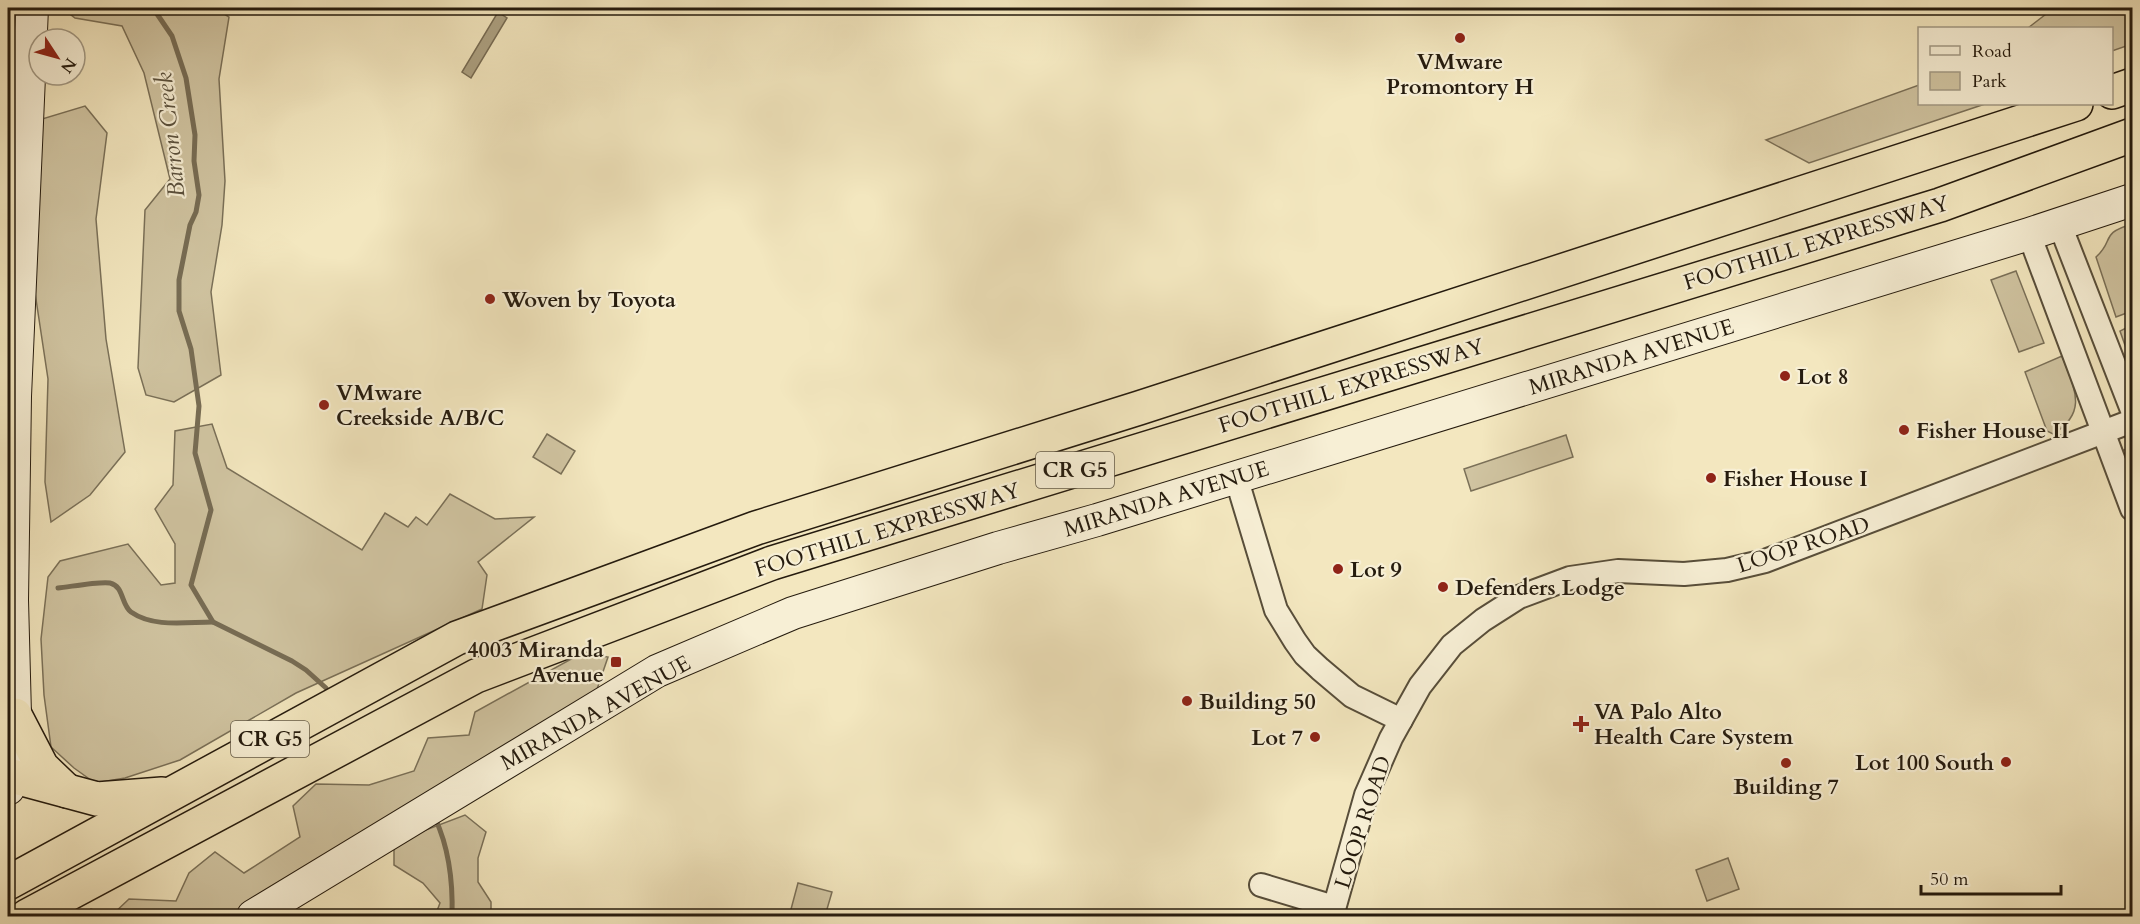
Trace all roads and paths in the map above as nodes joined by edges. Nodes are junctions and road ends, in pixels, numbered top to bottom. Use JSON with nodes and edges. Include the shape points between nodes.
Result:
{"nodes":[{"id":1,"x":14,"y":8,"type":"edge"},
{"id":2,"x":32,"y":8,"type":"edge"},
{"id":3,"x":2133,"y":85,"type":"edge"},
{"id":4,"x":2113,"y":92,"type":"edge"},
{"id":5,"x":2073,"y":105,"type":"edge"},
{"id":6,"x":2133,"y":135,"type":"edge"},
{"id":7,"x":2133,"y":200,"type":"edge"},
{"id":8,"x":2060,"y":225,"type":"junction"},
{"id":9,"x":8,"y":228,"type":"edge"},
{"id":10,"x":2029,"y":234,"type":"junction"},
{"id":11,"x":2133,"y":410,"type":"edge"},
{"id":12,"x":2133,"y":421,"type":"edge"},
{"id":13,"x":2104,"y":432,"type":"junction"},
{"id":14,"x":1236,"y":477,"type":"junction"},
{"id":15,"x":2133,"y":509,"type":"edge"},
{"id":16,"x":15,"y":715,"type":"junction"},
{"id":17,"x":1401,"y":720,"type":"junction"},
{"id":18,"x":8,"y":780,"type":"edge"},
{"id":19,"x":68,"y":792,"type":"junction"},
{"id":20,"x":170,"y":794,"type":"junction"},
{"id":21,"x":8,"y":883,"type":"edge"},
{"id":22,"x":1261,"y":885,"type":"dead end"},
{"id":23,"x":51,"y":909,"type":"edge"},
{"id":24,"x":1333,"y":912,"type":"edge"},
{"id":25,"x":27,"y":916,"type":"edge"},
{"id":26,"x":253,"y":916,"type":"edge"}],
"edges":[{"from":1,"to":9,"type":"street"},
{"from":2,"to":16,"type":"street","via":[[15,396]]},
{"from":3,"to":4,"type":"highway"},
{"from":5,"to":20,"type":"highway","name":"FOOTHILL EXPRESSWAY","number":"CR G5","via":[[756,528],[457,638]]},
{"from":6,"to":23,"type":"highway","name":"FOOTHILL EXPRESSWAY","number":"CR G5","via":[[1940,205],[772,563],[476,676],[175,836]]},
{"from":7,"to":8,"type":"street","name":"MIRANDA AVENUE"},
{"from":8,"to":10,"type":"street","name":"MIRANDA AVENUE"},
{"from":8,"to":11,"type":"street"},
{"from":10,"to":13,"type":"street"},
{"from":10,"to":14,"type":"street","name":"MIRANDA AVENUE"},
{"from":12,"to":13,"type":"street","name":"LOOP ROAD"},
{"from":13,"to":15,"type":"street"},
{"from":13,"to":17,"type":"street","name":"LOOP ROAD","via":[[1765,561],[1684,574],[1618,571],[1570,578],[1519,597],[1452,645],[1419,686]]},
{"from":14,"to":17,"type":"street","via":[[1276,610],[1295,641],[1312,662],[1352,696]]},
{"from":14,"to":26,"type":"street","name":"MIRANDA AVENUE","via":[[793,613],[657,671]]},
{"from":16,"to":18,"type":"street"},
{"from":16,"to":19,"type":"highway","via":[[42,767]]},
{"from":17,"to":24,"type":"street","name":"LOOP ROAD","via":[[1366,795]]},
{"from":18,"to":19,"type":"highway"},
{"from":19,"to":20,"type":"highway","via":[[97,799]]},
{"from":20,"to":21,"type":"highway","name":"FOOTHILL EXPRESSWAY","number":"CR G5"},
{"from":22,"to":24,"type":"street"},
{"from":23,"to":25,"type":"highway","name":"FOOTHILL EXPRESSWAY","number":"CR G5"}]}
